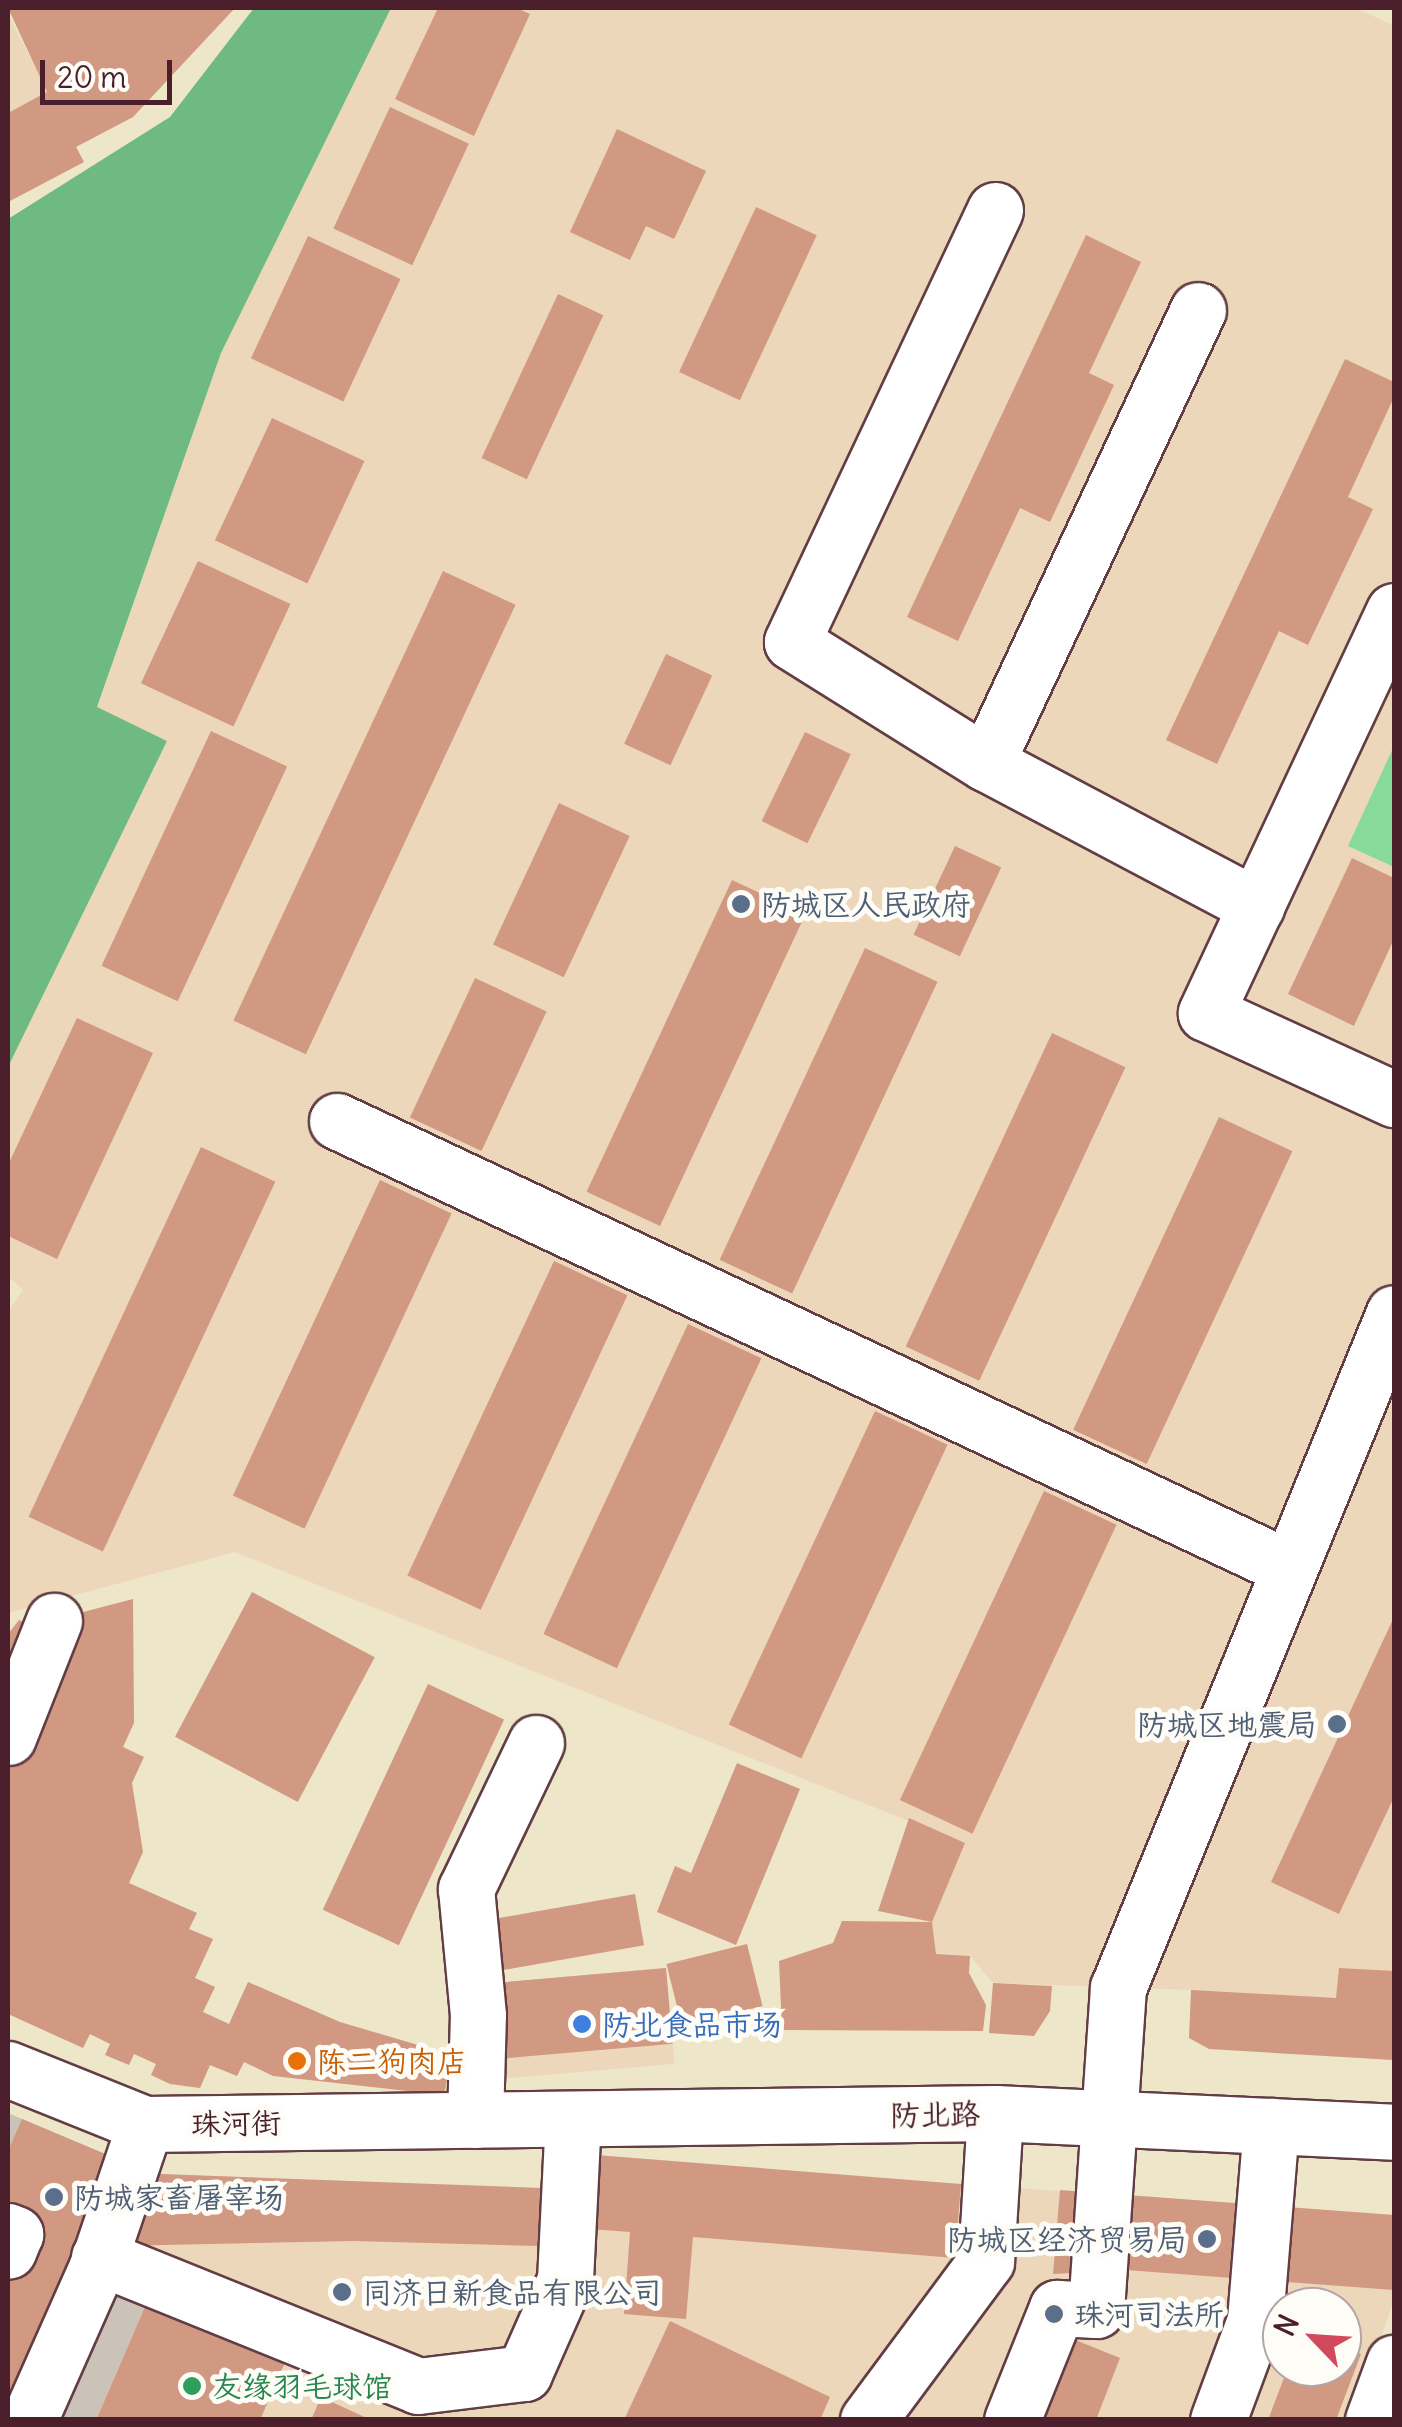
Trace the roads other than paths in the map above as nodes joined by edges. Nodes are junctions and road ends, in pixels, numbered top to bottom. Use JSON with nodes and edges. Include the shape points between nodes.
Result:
{"nodes":[{"id":1,"x":995,"y":210,"type":"dead end"},
{"id":2,"x":1198,"y":310,"type":"dead end"},
{"id":3,"x":1394,"y":611,"type":"edge"},
{"id":4,"x":986,"y":763,"type":"junction"},
{"id":5,"x":1256,"y":906,"type":"junction"},
{"id":6,"x":1394,"y":1099,"type":"edge"},
{"id":7,"x":337,"y":1121,"type":"dead end"},
{"id":8,"x":1394,"y":1313,"type":"edge"},
{"id":9,"x":1290,"y":1568,"type":"junction"},
{"id":10,"x":54,"y":1622,"type":"dead end"},
{"id":11,"x":8,"y":1737,"type":"edge"},
{"id":12,"x":536,"y":1743,"type":"dead end"},
{"id":13,"x":8,"y":2070,"type":"edge"},
{"id":14,"x":995,"y":2113,"type":"junction"},
{"id":15,"x":1113,"y":2117,"type":"junction"},
{"id":16,"x":475,"y":2120,"type":"junction"},
{"id":17,"x":573,"y":2120,"type":"junction"},
{"id":18,"x":145,"y":2124,"type":"junction"},
{"id":19,"x":1271,"y":2126,"type":"junction"},
{"id":20,"x":1394,"y":2132,"type":"edge"},
{"id":21,"x":8,"y":2231,"type":"edge"},
{"id":22,"x":8,"y":2251,"type":"edge"},
{"id":23,"x":99,"y":2257,"type":"junction"},
{"id":24,"x":1394,"y":2363,"type":"edge"},
{"id":25,"x":29,"y":2420,"type":"edge"},
{"id":26,"x":868,"y":2420,"type":"edge"},
{"id":27,"x":1012,"y":2420,"type":"edge"},
{"id":28,"x":1218,"y":2420,"type":"edge"},
{"id":29,"x":1373,"y":2420,"type":"edge"}],
"edges":[{"from":1,"to":4,"type":"street","via":[[792,642]]},
{"from":2,"to":4,"type":"street"},
{"from":3,"to":5,"type":"street"},
{"from":4,"to":5,"type":"street"},
{"from":5,"to":6,"type":"street","via":[[1206,1012]]},
{"from":7,"to":9,"type":"street"},
{"from":8,"to":9,"type":"street"},
{"from":9,"to":15,"type":"street","via":[[1118,1988]]},
{"from":10,"to":11,"type":"street"},
{"from":12,"to":16,"type":"street","via":[[466,1889],[478,2015]]},
{"from":13,"to":18,"type":"street","name":"珠河街"},
{"from":14,"to":15,"type":"street","name":"防北路"},
{"from":14,"to":17,"type":"street","name":"防北路"},
{"from":14,"to":26,"type":"street","via":[[986,2260]]},
{"from":15,"to":19,"type":"street","name":"防北路"},
{"from":15,"to":27,"type":"street","via":[[1096,2310],[1057,2308]]},
{"from":16,"to":17,"type":"street","name":"防北路"},
{"from":16,"to":18,"type":"street","name":"珠河街"},
{"from":17,"to":23,"type":"street","via":[[566,2280],[524,2374],[418,2386]]},
{"from":18,"to":23,"type":"street"},
{"from":19,"to":20,"type":"street","name":"防北路"},
{"from":19,"to":28,"type":"street","via":[[1255,2320]]},
{"from":21,"to":22,"type":"street","via":[[15,2234]]},
{"from":23,"to":25,"type":"street"},
{"from":24,"to":29,"type":"street"}]}
